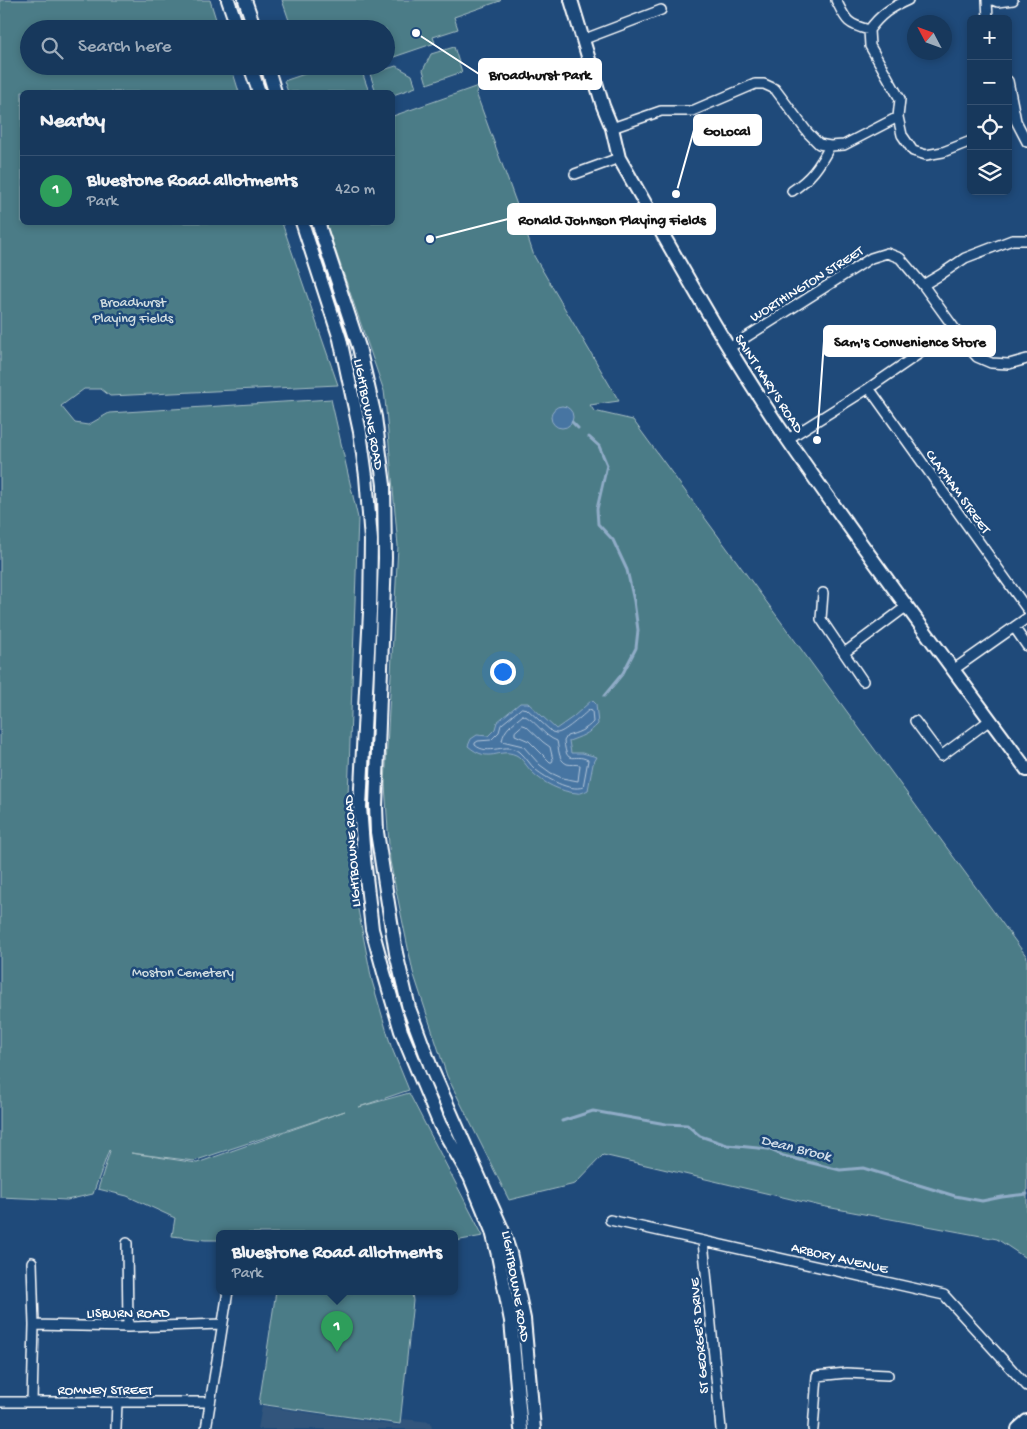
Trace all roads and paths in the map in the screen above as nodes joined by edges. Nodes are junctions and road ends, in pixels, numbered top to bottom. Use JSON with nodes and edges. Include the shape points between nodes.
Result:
{"nodes":[{"id":1,"x":228,"y":0,"type":"edge"},
{"id":2,"x":245,"y":0,"type":"edge"},
{"id":3,"x":571,"y":0,"type":"edge"},
{"id":4,"x":836,"y":0,"type":"edge"},
{"id":5,"x":908,"y":0,"type":"edge"},
{"id":6,"x":986,"y":0,"type":"edge"},
{"id":7,"x":993,"y":0,"type":"edge"},
{"id":8,"x":1013,"y":0,"type":"edge"},
{"id":9,"x":661,"y":10,"type":"dead end"},
{"id":10,"x":988,"y":15,"type":"edge"},
{"id":11,"x":235,"y":20,"type":"edge"},
{"id":12,"x":252,"y":20,"type":"edge"},
{"id":13,"x":869,"y":30,"type":"junction"},
{"id":14,"x":582,"y":40,"type":"junction"},
{"id":15,"x":253,"y":75,"type":"edge"},
{"id":16,"x":270,"y":75,"type":"edge"},
{"id":17,"x":258,"y":90,"type":"edge"},
{"id":18,"x":275,"y":90,"type":"edge"},
{"id":19,"x":898,"y":117,"type":"junction"},
{"id":20,"x":1012,"y":123,"type":"edge"},
{"id":21,"x":612,"y":128,"type":"junction"},
{"id":22,"x":1027,"y":142,"type":"edge"},
{"id":23,"x":967,"y":143,"type":"edge"},
{"id":24,"x":830,"y":146,"type":"junction"},
{"id":25,"x":620,"y":158,"type":"junction"},
{"id":26,"x":575,"y":174,"type":"dead end"},
{"id":27,"x":792,"y":191,"type":"dead end"},
{"id":28,"x":303,"y":225,"type":"edge"},
{"id":29,"x":319,"y":225,"type":"edge"},
{"id":30,"x":1027,"y":240,"type":"edge"},
{"id":31,"x":923,"y":286,"type":"junction"},
{"id":32,"x":955,"y":329,"type":"junction"},
{"id":33,"x":729,"y":348,"type":"junction"},
{"id":34,"x":1027,"y":359,"type":"edge"},
{"id":35,"x":869,"y":388,"type":"junction"},
{"id":36,"x":788,"y":439,"type":"junction"},
{"id":37,"x":823,"y":593,"type":"dead end"},
{"id":38,"x":907,"y":606,"type":"junction"},
{"id":39,"x":1027,"y":609,"type":"edge"},
{"id":40,"x":1027,"y":618,"type":"edge"},
{"id":41,"x":1014,"y":627,"type":"junction"},
{"id":42,"x":1027,"y":646,"type":"edge"},
{"id":43,"x":844,"y":653,"type":"junction"},
{"id":44,"x":953,"y":670,"type":"junction"},
{"id":45,"x":863,"y":681,"type":"dead end"},
{"id":46,"x":990,"y":720,"type":"junction"},
{"id":47,"x":915,"y":721,"type":"dead end"},
{"id":48,"x":1025,"y":762,"type":"edge"},
{"id":49,"x":610,"y":1220,"type":"dead end"},
{"id":50,"x":703,"y":1241,"type":"junction"},
{"id":51,"x":127,"y":1243,"type":"dead end"},
{"id":52,"x":32,"y":1262,"type":"dead end"},
{"id":53,"x":227,"y":1295,"type":"edge"},
{"id":54,"x":222,"y":1324,"type":"junction"},
{"id":55,"x":34,"y":1325,"type":"junction"},
{"id":56,"x":128,"y":1327,"type":"junction"},
{"id":57,"x":888,"y":1375,"type":"dead end"},
{"id":58,"x":1027,"y":1386,"type":"edge"},
{"id":59,"x":0,"y":1402,"type":"edge"},
{"id":60,"x":32,"y":1402,"type":"junction"},
{"id":61,"x":117,"y":1402,"type":"junction"},
{"id":62,"x":209,"y":1402,"type":"junction"},
{"id":63,"x":1027,"y":1421,"type":"edge"},
{"id":64,"x":116,"y":1429,"type":"edge"},
{"id":65,"x":206,"y":1429,"type":"edge"},
{"id":66,"x":521,"y":1429,"type":"edge"},
{"id":67,"x":534,"y":1429,"type":"edge"},
{"id":68,"x":720,"y":1429,"type":"edge"},
{"id":69,"x":813,"y":1429,"type":"edge"},
{"id":70,"x":1018,"y":1429,"type":"edge"}],
"edges":[{"from":1,"to":11,"type":"main road"},
{"from":2,"to":12,"type":"main road"},
{"from":3,"to":14,"type":"main road","name":"SAINT MARY'S ROAD"},
{"from":4,"to":13,"type":"street","via":[[847,21]]},
{"from":5,"to":13,"type":"street","via":[[890,8]]},
{"from":6,"to":10,"type":"street"},
{"from":7,"to":8,"type":"street"},
{"from":9,"to":14,"type":"street"},
{"from":13,"to":19,"type":"street","via":[[870,46],[900,99]]},
{"from":14,"to":21,"type":"main road","name":"SAINT MARY'S ROAD"},
{"from":15,"to":17,"type":"main road"},
{"from":16,"to":18,"type":"main road"},
{"from":19,"to":23,"type":"street","via":[[902,135],[913,151],[926,155]]},
{"from":19,"to":24,"type":"street","via":[[844,145]]},
{"from":20,"to":22,"type":"street"},
{"from":21,"to":24,"type":"street","via":[[661,111],[692,111],[752,85],[764,84],[775,89],[819,144]]},
{"from":21,"to":25,"type":"main road","name":"SAINT MARY'S ROAD"},
{"from":24,"to":27,"type":"street","via":[[815,171]]},
{"from":25,"to":26,"type":"street"},
{"from":25,"to":33,"type":"main road","name":"SAINT MARY'S ROAD"},
{"from":28,"to":66,"type":"main road","name":"LIGHTBOWNE ROAD","via":[[340,339],[366,477],[371,540],[370,612],[360,807],[372,929],[401,1031],[440,1125],[470,1177],[492,1231],[511,1321]]},
{"from":29,"to":67,"type":"main road","name":"LIGHTBOWNE ROAD","via":[[359,347],[375,417],[384,485],[385,558],[376,806],[377,832],[396,953],[409,1008],[432,1070],[510,1253],[524,1319]]},
{"from":30,"to":31,"type":"street","via":[[1012,240],[965,258]]},
{"from":31,"to":32,"type":"street","name":"WORTHINGTON STREET"},
{"from":31,"to":33,"type":"street","name":"WORTHINGTON STREET","via":[[900,258],[880,254]]},
{"from":32,"to":34,"type":"street","name":"WORTHINGTON STREET","via":[[978,357],[991,363],[1009,364]]},
{"from":32,"to":35,"type":"street"},
{"from":33,"to":36,"type":"main road","name":"SAINT MARY'S ROAD"},
{"from":35,"to":36,"type":"street"},
{"from":35,"to":39,"type":"street","name":"CLAPHAM STREET"},
{"from":36,"to":38,"type":"main road","name":"SAINT MARY'S ROAD"},
{"from":37,"to":43,"type":"street","via":[[822,618]]},
{"from":38,"to":43,"type":"street"},
{"from":38,"to":44,"type":"main road","name":"SAINT MARY'S ROAD"},
{"from":40,"to":41,"type":"street"},
{"from":41,"to":42,"type":"street"},
{"from":41,"to":44,"type":"street"},
{"from":43,"to":45,"type":"street"},
{"from":44,"to":46,"type":"main road","name":"SAINT MARY'S ROAD"},
{"from":46,"to":47,"type":"street","via":[[941,756]]},
{"from":46,"to":48,"type":"main road","name":"SAINT MARY'S ROAD"},
{"from":49,"to":50,"type":"street","name":"ARBORY AVENUE"},
{"from":50,"to":58,"type":"street","name":"ARBORY AVENUE","via":[[944,1295]]},
{"from":50,"to":68,"type":"street","name":"ST GEORGE'S DRIVE"},
{"from":51,"to":56,"type":"street"},
{"from":52,"to":55,"type":"street"},
{"from":53,"to":54,"type":"street"},
{"from":54,"to":56,"type":"street","name":"LISBURN ROAD"},
{"from":54,"to":62,"type":"street"},
{"from":55,"to":56,"type":"street","name":"LISBURN ROAD"},
{"from":55,"to":60,"type":"street"},
{"from":57,"to":69,"type":"street","via":[[846,1373],[817,1376]]},
{"from":59,"to":60,"type":"street","name":"ROMNEY STREET"},
{"from":60,"to":61,"type":"street","name":"ROMNEY STREET"},
{"from":61,"to":62,"type":"street","name":"ROMNEY STREET"},
{"from":61,"to":64,"type":"street"},
{"from":62,"to":65,"type":"street"},
{"from":63,"to":70,"type":"main road"}]}
